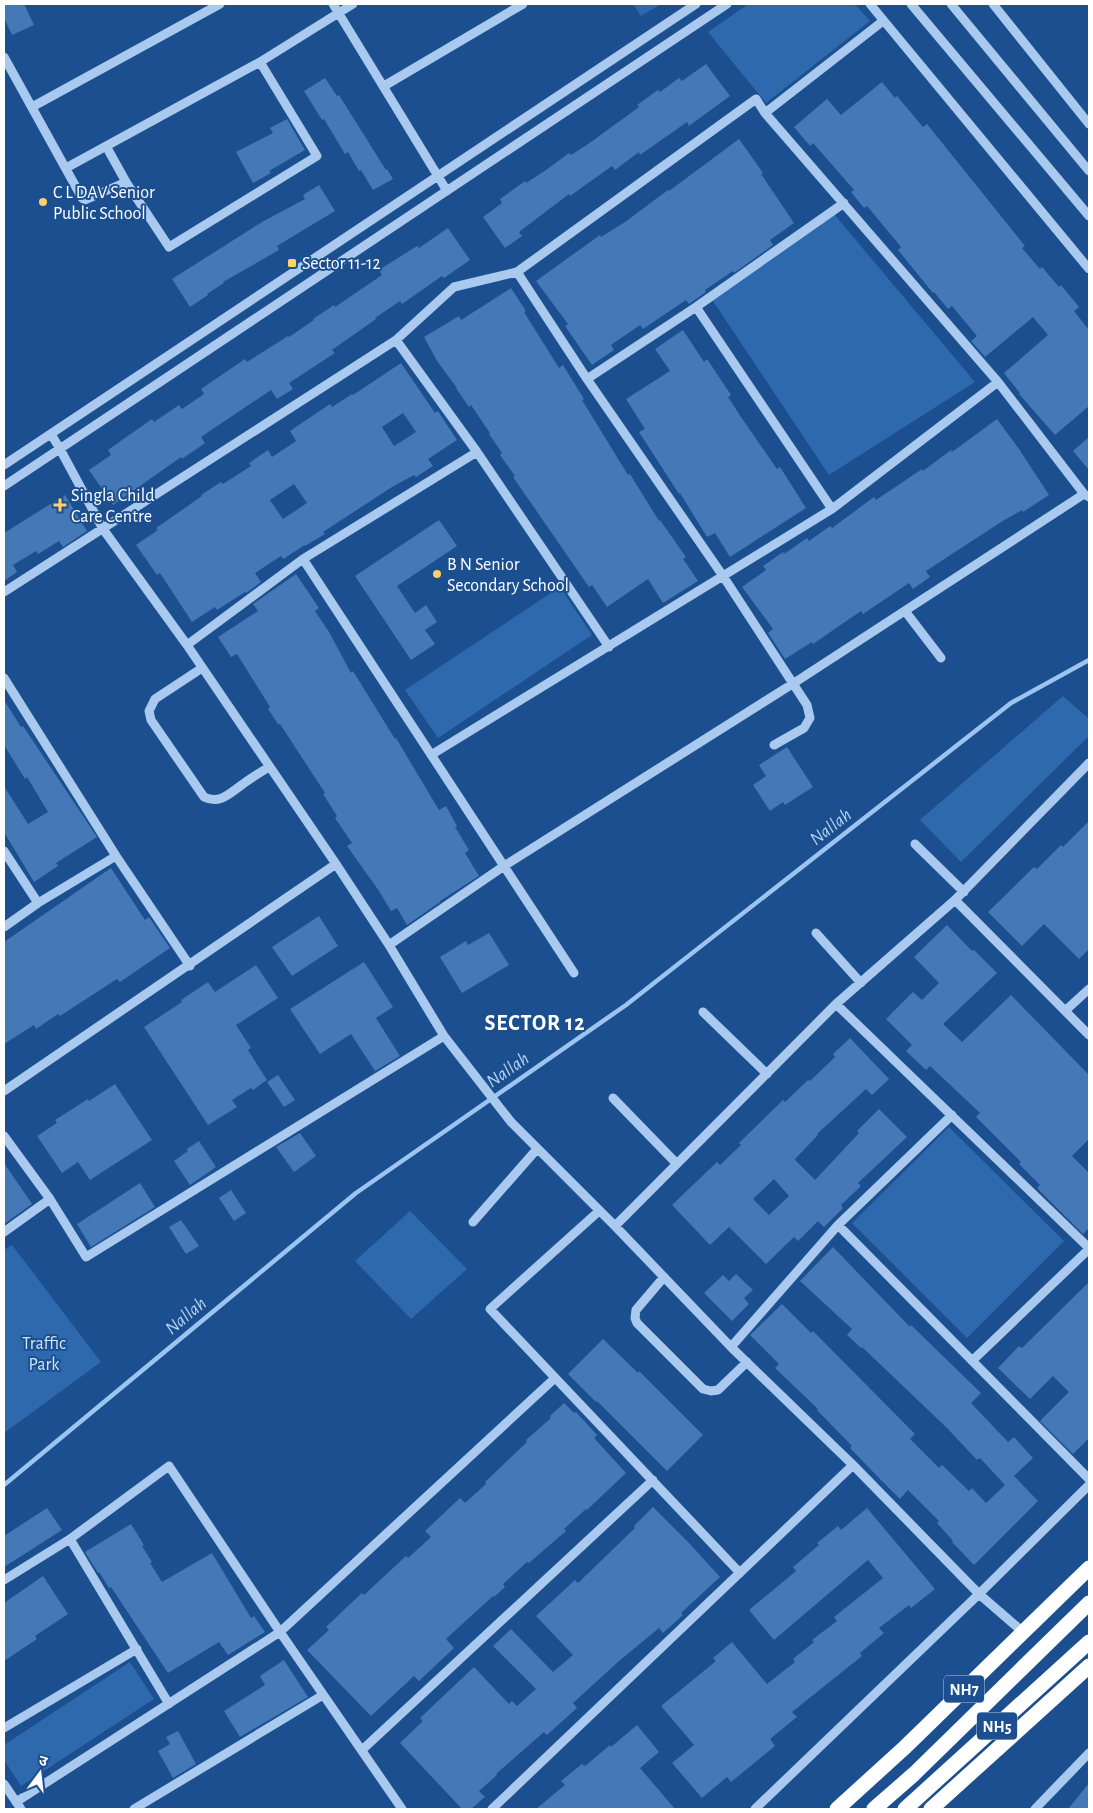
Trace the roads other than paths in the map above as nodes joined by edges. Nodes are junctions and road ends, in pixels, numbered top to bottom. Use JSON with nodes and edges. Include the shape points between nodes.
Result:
{"nodes":[{"id":1,"x":220,"y":4,"type":"edge"},
{"id":2,"x":333,"y":4,"type":"edge"},
{"id":3,"x":353,"y":4,"type":"edge"},
{"id":4,"x":523,"y":4,"type":"edge"},
{"id":5,"x":696,"y":4,"type":"edge"},
{"id":6,"x":727,"y":4,"type":"edge"},
{"id":7,"x":870,"y":4,"type":"edge"},
{"id":8,"x":911,"y":4,"type":"edge"},
{"id":9,"x":951,"y":4,"type":"edge"},
{"id":10,"x":993,"y":4,"type":"edge"},
{"id":11,"x":338,"y":13,"type":"junction"},
{"id":12,"x":883,"y":21,"type":"junction"},
{"id":13,"x":4,"y":57,"type":"edge"},
{"id":14,"x":260,"y":62,"type":"junction"},
{"id":15,"x":384,"y":86,"type":"junction"},
{"id":16,"x":32,"y":106,"type":"junction"},
{"id":17,"x":765,"y":113,"type":"junction"},
{"id":18,"x":1089,"y":124,"type":"edge"},
{"id":19,"x":106,"y":146,"type":"junction"},
{"id":20,"x":66,"y":168,"type":"junction"},
{"id":21,"x":1089,"y":171,"type":"edge"},
{"id":22,"x":438,"y":176,"type":"junction"},
{"id":23,"x":126,"y":182,"type":"junction"},
{"id":24,"x":447,"y":191,"type":"junction"},
{"id":25,"x":844,"y":203,"type":"junction"},
{"id":26,"x":1089,"y":216,"type":"edge"},
{"id":27,"x":1089,"y":268,"type":"edge"},
{"id":28,"x":517,"y":272,"type":"junction"},
{"id":29,"x":696,"y":307,"type":"junction"},
{"id":30,"x":396,"y":340,"type":"junction"},
{"id":31,"x":587,"y":379,"type":"junction"},
{"id":32,"x":998,"y":382,"type":"junction"},
{"id":33,"x":50,"y":434,"type":"junction"},
{"id":34,"x":60,"y":448,"type":"junction"},
{"id":35,"x":477,"y":452,"type":"junction"},
{"id":36,"x":4,"y":465,"type":"edge"},
{"id":37,"x":4,"y":486,"type":"edge"},
{"id":38,"x":1087,"y":495,"type":"edge"},
{"id":39,"x":832,"y":509,"type":"junction"},
{"id":40,"x":103,"y":529,"type":"junction"},
{"id":41,"x":303,"y":559,"type":"junction"},
{"id":42,"x":723,"y":576,"type":"junction"},
{"id":43,"x":4,"y":592,"type":"edge"},
{"id":44,"x":905,"y":611,"type":"junction"},
{"id":45,"x":186,"y":645,"type":"junction"},
{"id":46,"x":609,"y":647,"type":"junction"},
{"id":47,"x":941,"y":658,"type":"dead end"},
{"id":48,"x":202,"y":668,"type":"junction"},
{"id":49,"x":4,"y":678,"type":"edge"},
{"id":50,"x":794,"y":683,"type":"junction"},
{"id":51,"x":774,"y":745,"type":"dead end"},
{"id":52,"x":431,"y":755,"type":"junction"},
{"id":53,"x":1089,"y":763,"type":"edge"},
{"id":54,"x":270,"y":767,"type":"junction"},
{"id":55,"x":915,"y":844,"type":"dead end"},
{"id":56,"x":4,"y":851,"type":"edge"},
{"id":57,"x":116,"y":856,"type":"junction"},
{"id":58,"x":336,"y":864,"type":"junction"},
{"id":59,"x":504,"y":866,"type":"junction"},
{"id":60,"x":964,"y":892,"type":"junction"},
{"id":61,"x":955,"y":900,"type":"junction"},
{"id":62,"x":38,"y":903,"type":"junction"},
{"id":63,"x":4,"y":927,"type":"edge"},
{"id":64,"x":816,"y":933,"type":"dead end"},
{"id":65,"x":389,"y":945,"type":"junction"},
{"id":66,"x":190,"y":966,"type":"junction"},
{"id":67,"x":574,"y":973,"type":"dead end"},
{"id":68,"x":861,"y":983,"type":"junction"},
{"id":69,"x":1089,"y":989,"type":"edge"},
{"id":70,"x":836,"y":1004,"type":"junction"},
{"id":71,"x":1066,"y":1010,"type":"junction"},
{"id":72,"x":703,"y":1012,"type":"dead end"},
{"id":73,"x":1089,"y":1035,"type":"edge"},
{"id":74,"x":444,"y":1036,"type":"junction"},
{"id":75,"x":767,"y":1074,"type":"junction"},
{"id":76,"x":4,"y":1091,"type":"edge"},
{"id":77,"x":613,"y":1098,"type":"dead end"},
{"id":78,"x":952,"y":1115,"type":"junction"},
{"id":79,"x":4,"y":1136,"type":"edge"},
{"id":80,"x":537,"y":1149,"type":"junction"},
{"id":81,"x":677,"y":1164,"type":"junction"},
{"id":82,"x":50,"y":1199,"type":"junction"},
{"id":83,"x":599,"y":1211,"type":"junction"},
{"id":84,"x":473,"y":1222,"type":"dead end"},
{"id":85,"x":838,"y":1225,"type":"junction"},
{"id":86,"x":615,"y":1226,"type":"junction"},
{"id":87,"x":4,"y":1232,"type":"edge"},
{"id":88,"x":1089,"y":1248,"type":"edge"},
{"id":89,"x":664,"y":1277,"type":"junction"},
{"id":90,"x":731,"y":1346,"type":"junction"},
{"id":91,"x":747,"y":1362,"type":"junction"},
{"id":92,"x":972,"y":1362,"type":"junction"},
{"id":93,"x":555,"y":1378,"type":"junction"},
{"id":94,"x":853,"y":1465,"type":"junction"},
{"id":95,"x":1089,"y":1479,"type":"edge"},
{"id":96,"x":653,"y":1480,"type":"junction"},
{"id":97,"x":1089,"y":1486,"type":"edge"},
{"id":98,"x":70,"y":1539,"type":"junction"},
{"id":99,"x":1089,"y":1568,"type":"edge"},
{"id":100,"x":740,"y":1573,"type":"junction"},
{"id":101,"x":4,"y":1580,"type":"edge"},
{"id":102,"x":979,"y":1594,"type":"junction"},
{"id":103,"x":1089,"y":1603,"type":"edge"},
{"id":104,"x":280,"y":1632,"type":"junction"},
{"id":105,"x":1022,"y":1632,"type":"junction"},
{"id":106,"x":1089,"y":1642,"type":"edge"},
{"id":107,"x":137,"y":1649,"type":"junction"},
{"id":108,"x":1089,"y":1666,"type":"edge"},
{"id":109,"x":324,"y":1695,"type":"junction"},
{"id":110,"x":169,"y":1704,"type":"junction"},
{"id":111,"x":4,"y":1728,"type":"edge"},
{"id":112,"x":362,"y":1750,"type":"junction"},
{"id":113,"x":1089,"y":1753,"type":"edge"},
{"id":114,"x":4,"y":1784,"type":"edge"},
{"id":115,"x":18,"y":1806,"type":"edge"},
{"id":116,"x":134,"y":1809,"type":"edge"},
{"id":117,"x":402,"y":1809,"type":"edge"},
{"id":118,"x":492,"y":1809,"type":"edge"},
{"id":119,"x":755,"y":1809,"type":"edge"},
{"id":120,"x":837,"y":1809,"type":"edge"},
{"id":121,"x":874,"y":1809,"type":"edge"},
{"id":122,"x":905,"y":1809,"type":"edge"},
{"id":123,"x":931,"y":1809,"type":"edge"},
{"id":124,"x":1035,"y":1809,"type":"edge"}],
"edges":[{"from":1,"to":16,"type":"street"},
{"from":2,"to":11,"type":"street"},
{"from":3,"to":11,"type":"street"},
{"from":4,"to":15,"type":"street"},
{"from":5,"to":22,"type":"street"},
{"from":6,"to":24,"type":"street"},
{"from":7,"to":12,"type":"street"},
{"from":8,"to":26,"type":"street"},
{"from":9,"to":21,"type":"street"},
{"from":10,"to":18,"type":"street"},
{"from":11,"to":14,"type":"street"},
{"from":11,"to":15,"type":"street"},
{"from":12,"to":17,"type":"street"},
{"from":12,"to":27,"type":"street"},
{"from":13,"to":16,"type":"street"},
{"from":14,"to":19,"type":"street"},
{"from":14,"to":23,"type":"street","via":[[316,153],[315,158],[169,247]]},
{"from":15,"to":22,"type":"street"},
{"from":16,"to":20,"type":"street"},
{"from":17,"to":25,"type":"street"},
{"from":17,"to":28,"type":"street","via":[[756,99]]},
{"from":19,"to":20,"type":"street"},
{"from":19,"to":23,"type":"street"},
{"from":20,"to":23,"type":"street","via":[[85,200]]},
{"from":22,"to":24,"type":"street"},
{"from":22,"to":33,"type":"street"},
{"from":24,"to":34,"type":"street"},
{"from":25,"to":29,"type":"street"},
{"from":25,"to":32,"type":"street"},
{"from":28,"to":30,"type":"street","via":[[454,287]]},
{"from":28,"to":31,"type":"street"},
{"from":29,"to":31,"type":"street"},
{"from":29,"to":39,"type":"street"},
{"from":30,"to":35,"type":"street"},
{"from":30,"to":40,"type":"street"},
{"from":31,"to":42,"type":"street"},
{"from":32,"to":38,"type":"street"},
{"from":32,"to":39,"type":"street"},
{"from":33,"to":34,"type":"street"},
{"from":33,"to":36,"type":"street"},
{"from":34,"to":37,"type":"street"},
{"from":34,"to":40,"type":"street"},
{"from":35,"to":41,"type":"street"},
{"from":35,"to":46,"type":"street"},
{"from":38,"to":44,"type":"street"},
{"from":39,"to":42,"type":"street"},
{"from":40,"to":43,"type":"street"},
{"from":40,"to":45,"type":"street"},
{"from":41,"to":45,"type":"street"},
{"from":41,"to":52,"type":"street"},
{"from":42,"to":46,"type":"street"},
{"from":42,"to":50,"type":"street"},
{"from":44,"to":47,"type":"street"},
{"from":44,"to":50,"type":"street"},
{"from":45,"to":48,"type":"street"},
{"from":46,"to":52,"type":"street"},
{"from":48,"to":54,"type":"street"},
{"from":48,"to":54,"type":"street","via":[[155,699],[149,712],[151,720],[209,800],[226,798]]},
{"from":49,"to":57,"type":"street"},
{"from":50,"to":51,"type":"street","via":[[807,705],[810,718],[804,728]]},
{"from":50,"to":59,"type":"street"},
{"from":52,"to":59,"type":"street"},
{"from":53,"to":60,"type":"street"},
{"from":54,"to":58,"type":"street"},
{"from":55,"to":60,"type":"street"},
{"from":56,"to":62,"type":"street"},
{"from":57,"to":62,"type":"street"},
{"from":57,"to":66,"type":"street"},
{"from":58,"to":65,"type":"street"},
{"from":58,"to":66,"type":"street"},
{"from":59,"to":65,"type":"street"},
{"from":59,"to":67,"type":"street"},
{"from":60,"to":61,"type":"street"},
{"from":61,"to":68,"type":"street"},
{"from":61,"to":71,"type":"street"},
{"from":62,"to":63,"type":"street"},
{"from":64,"to":68,"type":"street"},
{"from":65,"to":74,"type":"street"},
{"from":66,"to":76,"type":"street"},
{"from":68,"to":70,"type":"street"},
{"from":69,"to":71,"type":"street"},
{"from":70,"to":75,"type":"street"},
{"from":70,"to":78,"type":"street"},
{"from":71,"to":73,"type":"street"},
{"from":72,"to":75,"type":"street"},
{"from":74,"to":80,"type":"street","via":[[511,1122]]},
{"from":74,"to":82,"type":"street","via":[[86,1258]]},
{"from":75,"to":81,"type":"street"},
{"from":77,"to":81,"type":"street"},
{"from":78,"to":85,"type":"street"},
{"from":78,"to":88,"type":"street"},
{"from":79,"to":82,"type":"street"},
{"from":80,"to":83,"type":"street"},
{"from":80,"to":84,"type":"street"},
{"from":81,"to":86,"type":"street"},
{"from":82,"to":87,"type":"street"},
{"from":83,"to":86,"type":"street"},
{"from":83,"to":93,"type":"street","via":[[490,1309]]},
{"from":85,"to":90,"type":"street"},
{"from":85,"to":92,"type":"street"},
{"from":86,"to":89,"type":"street"},
{"from":88,"to":92,"type":"street"},
{"from":89,"to":90,"type":"street"},
{"from":89,"to":91,"type":"street","via":[[636,1310],[637,1323],[703,1389],[718,1390]]},
{"from":90,"to":91,"type":"street"},
{"from":91,"to":94,"type":"street"},
{"from":92,"to":95,"type":"street"},
{"from":93,"to":96,"type":"street"},
{"from":93,"to":104,"type":"street"},
{"from":94,"to":100,"type":"street"},
{"from":94,"to":102,"type":"street"},
{"from":96,"to":100,"type":"street"},
{"from":96,"to":112,"type":"street"},
{"from":97,"to":102,"type":"street"},
{"from":98,"to":101,"type":"street"},
{"from":98,"to":104,"type":"street","via":[[169,1466]]},
{"from":98,"to":107,"type":"street"},
{"from":99,"to":105,"type":"highway","number":"NH7"},
{"from":100,"to":118,"type":"street"},
{"from":102,"to":105,"type":"street"},
{"from":102,"to":119,"type":"street"},
{"from":103,"to":121,"type":"highway","number":"NH5"},
{"from":104,"to":109,"type":"street"},
{"from":104,"to":110,"type":"street"},
{"from":105,"to":120,"type":"highway","number":"NH7"},
{"from":106,"to":122,"type":"highway","number":"NH5"},
{"from":107,"to":110,"type":"street"},
{"from":107,"to":111,"type":"street"},
{"from":108,"to":123,"type":"highway"},
{"from":109,"to":112,"type":"street"},
{"from":109,"to":116,"type":"street"},
{"from":110,"to":115,"type":"street"},
{"from":112,"to":117,"type":"street"},
{"from":113,"to":124,"type":"street"},
{"from":114,"to":115,"type":"street"}]}
